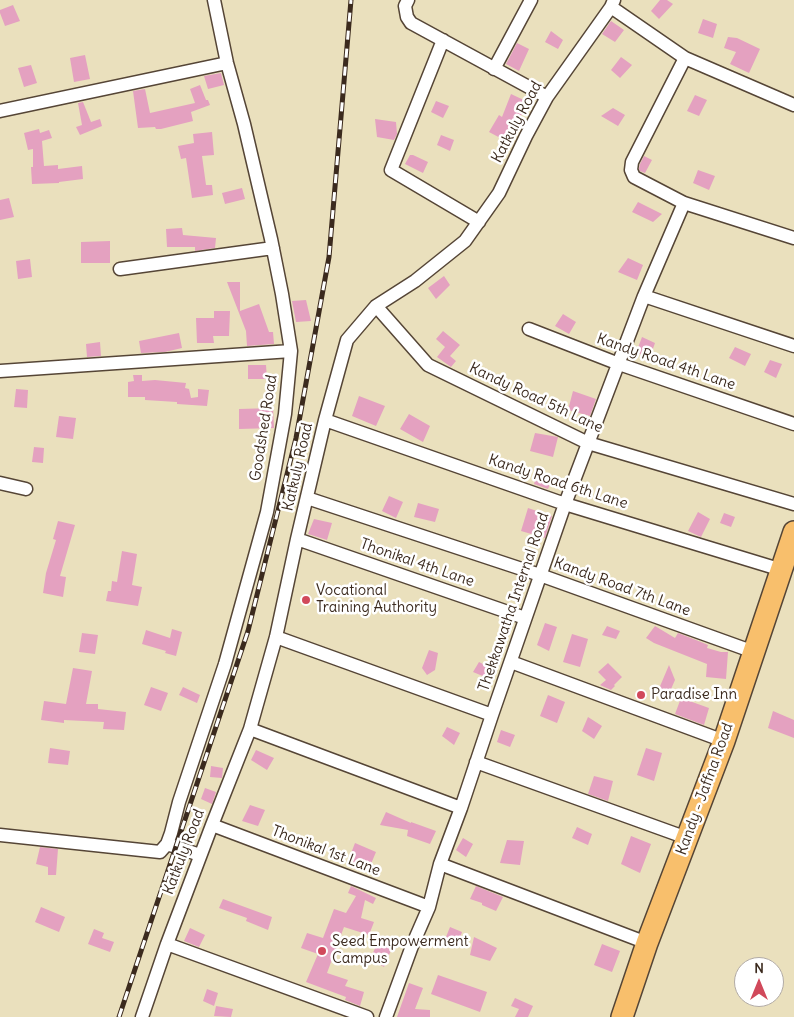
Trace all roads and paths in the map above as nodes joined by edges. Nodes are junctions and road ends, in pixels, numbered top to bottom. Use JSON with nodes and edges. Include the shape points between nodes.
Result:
{"nodes":[{"id":1,"x":214,"y":0,"type":"edge"},
{"id":2,"x":408,"y":0,"type":"edge"},
{"id":3,"x":530,"y":0,"type":"edge"},
{"id":4,"x":612,"y":4,"type":"edge"},
{"id":5,"x":443,"y":40,"type":"junction"},
{"id":6,"x":685,"y":58,"type":"junction"},
{"id":7,"x":227,"y":63,"type":"junction"},
{"id":8,"x":494,"y":69,"type":"junction"},
{"id":9,"x":547,"y":97,"type":"junction"},
{"id":10,"x":794,"y":105,"type":"edge"},
{"id":11,"x":0,"y":111,"type":"edge"},
{"id":12,"x":684,"y":203,"type":"junction"},
{"id":13,"x":478,"y":222,"type":"junction"},
{"id":14,"x":794,"y":238,"type":"edge"},
{"id":15,"x":273,"y":248,"type":"junction"},
{"id":16,"x":120,"y":269,"type":"dead end"},
{"id":17,"x":644,"y":296,"type":"junction"},
{"id":18,"x":376,"y":306,"type":"junction"},
{"id":19,"x":529,"y":329,"type":"dead end"},
{"id":20,"x":794,"y":346,"type":"edge"},
{"id":21,"x":291,"y":351,"type":"junction"},
{"id":22,"x":619,"y":364,"type":"junction"},
{"id":23,"x":0,"y":371,"type":"edge"},
{"id":24,"x":326,"y":420,"type":"junction"},
{"id":25,"x":794,"y":424,"type":"edge"},
{"id":26,"x":588,"y":443,"type":"junction"},
{"id":27,"x":0,"y":484,"type":"edge"},
{"id":28,"x":26,"y":489,"type":"dead end"},
{"id":29,"x":307,"y":498,"type":"junction"},
{"id":30,"x":565,"y":504,"type":"junction"},
{"id":31,"x":794,"y":504,"type":"edge"},
{"id":32,"x":794,"y":532,"type":"edge"},
{"id":33,"x":297,"y":539,"type":"junction"},
{"id":34,"x":782,"y":570,"type":"junction"},
{"id":35,"x":540,"y":575,"type":"junction"},
{"id":36,"x":525,"y":618,"type":"junction"},
{"id":37,"x":276,"y":637,"type":"junction"},
{"id":38,"x":754,"y":652,"type":"junction"},
{"id":39,"x":511,"y":662,"type":"junction"},
{"id":40,"x":492,"y":715,"type":"junction"},
{"id":41,"x":250,"y":728,"type":"junction"},
{"id":42,"x":724,"y":740,"type":"junction"},
{"id":43,"x":476,"y":762,"type":"junction"},
{"id":44,"x":461,"y":808,"type":"junction"},
{"id":45,"x":212,"y":824,"type":"junction"},
{"id":46,"x":0,"y":835,"type":"edge"},
{"id":47,"x":687,"y":838,"type":"junction"},
{"id":48,"x":163,"y":848,"type":"junction"},
{"id":49,"x":200,"y":855,"type":"junction"},
{"id":50,"x":440,"y":864,"type":"junction"},
{"id":51,"x":429,"y":907,"type":"junction"},
{"id":52,"x":647,"y":943,"type":"junction"},
{"id":53,"x":167,"y":944,"type":"junction"},
{"id":54,"x":142,"y":1017,"type":"edge"},
{"id":55,"x":367,"y":1017,"type":"edge"},
{"id":56,"x":386,"y":1017,"type":"edge"},
{"id":57,"x":622,"y":1017,"type":"edge"}],
"edges":[{"from":1,"to":7,"type":"street","name":"Goodshed Road"},
{"from":2,"to":5,"type":"street","via":[[406,17],[411,23]]},
{"from":3,"to":8,"type":"street"},
{"from":4,"to":6,"type":"street"},
{"from":4,"to":9,"type":"street","name":"Katkuly Road"},
{"from":5,"to":8,"type":"street"},
{"from":5,"to":13,"type":"street","via":[[391,170]]},
{"from":6,"to":10,"type":"street"},
{"from":6,"to":12,"type":"street","via":[[632,162],[631,170],[634,177]]},
{"from":7,"to":11,"type":"street"},
{"from":7,"to":15,"type":"street","name":"Goodshed Road"},
{"from":8,"to":9,"type":"street"},
{"from":9,"to":13,"type":"street","name":"Katkuly Road","via":[[499,193]]},
{"from":12,"to":14,"type":"street"},
{"from":12,"to":17,"type":"street","name":"Thekkawatha Internal Road"},
{"from":13,"to":18,"type":"street","name":"Katkuly Road","via":[[465,241],[415,281]]},
{"from":15,"to":16,"type":"street"},
{"from":15,"to":21,"type":"street","name":"Goodshed Road"},
{"from":17,"to":20,"type":"street"},
{"from":17,"to":22,"type":"street","name":"Thekkawatha Internal Road"},
{"from":18,"to":24,"type":"street","name":"Katkuly Road","via":[[347,340]]},
{"from":18,"to":26,"type":"street","name":"Kandy Road 5th Lane","via":[[428,365]]},
{"from":19,"to":22,"type":"street","name":"Kandy Road 4th Lane"},
{"from":21,"to":23,"type":"street"},
{"from":21,"to":48,"type":"street","name":"Goodshed Road","via":[[285,414],[267,512],[225,664],[171,833]]},
{"from":22,"to":25,"type":"street","name":"Kandy Road 4th Lane"},
{"from":22,"to":26,"type":"street","name":"Thekkawatha Internal Road"},
{"from":24,"to":29,"type":"street","name":"Katkuly Road"},
{"from":24,"to":30,"type":"street","name":"Kandy Road 6th Lane"},
{"from":26,"to":30,"type":"street","name":"Thekkawatha Internal Road"},
{"from":26,"to":31,"type":"street","name":"Kandy Road 5th Lane"},
{"from":27,"to":28,"type":"street"},
{"from":29,"to":33,"type":"street","name":"Katkuly Road"},
{"from":29,"to":35,"type":"street","name":"Kandy Road 7th Lane"},
{"from":30,"to":34,"type":"street","name":"Kandy Road 6th Lane"},
{"from":30,"to":35,"type":"street","name":"Thekkawatha Internal Road"},
{"from":32,"to":34,"type":"highway","name":"Kandy - Jaffna Road"},
{"from":33,"to":36,"type":"street","name":"Thonikal 4th Lane"},
{"from":33,"to":37,"type":"street","name":"Katkuly Road"},
{"from":34,"to":38,"type":"highway","name":"Kandy - Jaffna Road"},
{"from":35,"to":36,"type":"street","name":"Thekkawatha Internal Road"},
{"from":35,"to":38,"type":"street","name":"Kandy Road 7th Lane"},
{"from":36,"to":39,"type":"street","name":"Thekkawatha Internal Road"},
{"from":37,"to":40,"type":"street"},
{"from":37,"to":41,"type":"street","name":"Katkuly Road"},
{"from":38,"to":42,"type":"highway","name":"Kandy - Jaffna Road"},
{"from":39,"to":40,"type":"street","name":"Thekkawatha Internal Road"},
{"from":39,"to":42,"type":"street"},
{"from":40,"to":43,"type":"street","name":"Thekkawatha Internal Road"},
{"from":41,"to":44,"type":"street"},
{"from":41,"to":45,"type":"street","name":"Katkuly Road"},
{"from":42,"to":47,"type":"highway","name":"Kandy - Jaffna Road"},
{"from":43,"to":44,"type":"street","name":"Thekkawatha Internal Road"},
{"from":43,"to":47,"type":"street"},
{"from":44,"to":50,"type":"street","name":"Thekkawatha Internal Road"},
{"from":45,"to":49,"type":"street","name":"Katkuly Road"},
{"from":45,"to":51,"type":"street","name":"Thonikal 1st Lane"},
{"from":46,"to":48,"type":"street"},
{"from":47,"to":52,"type":"highway","name":"Kandy - Jaffna Road"},
{"from":48,"to":49,"type":"street"},
{"from":49,"to":53,"type":"street","name":"Katkuly Road"},
{"from":50,"to":51,"type":"street","name":"Thekkawatha Internal Road"},
{"from":50,"to":52,"type":"street"},
{"from":51,"to":56,"type":"street","name":"Thekkawatha Internal Road"},
{"from":52,"to":57,"type":"highway","name":"Kandy - Jaffna Road"},
{"from":53,"to":54,"type":"street","name":"Katkuly Road"},
{"from":53,"to":55,"type":"street"}]}
